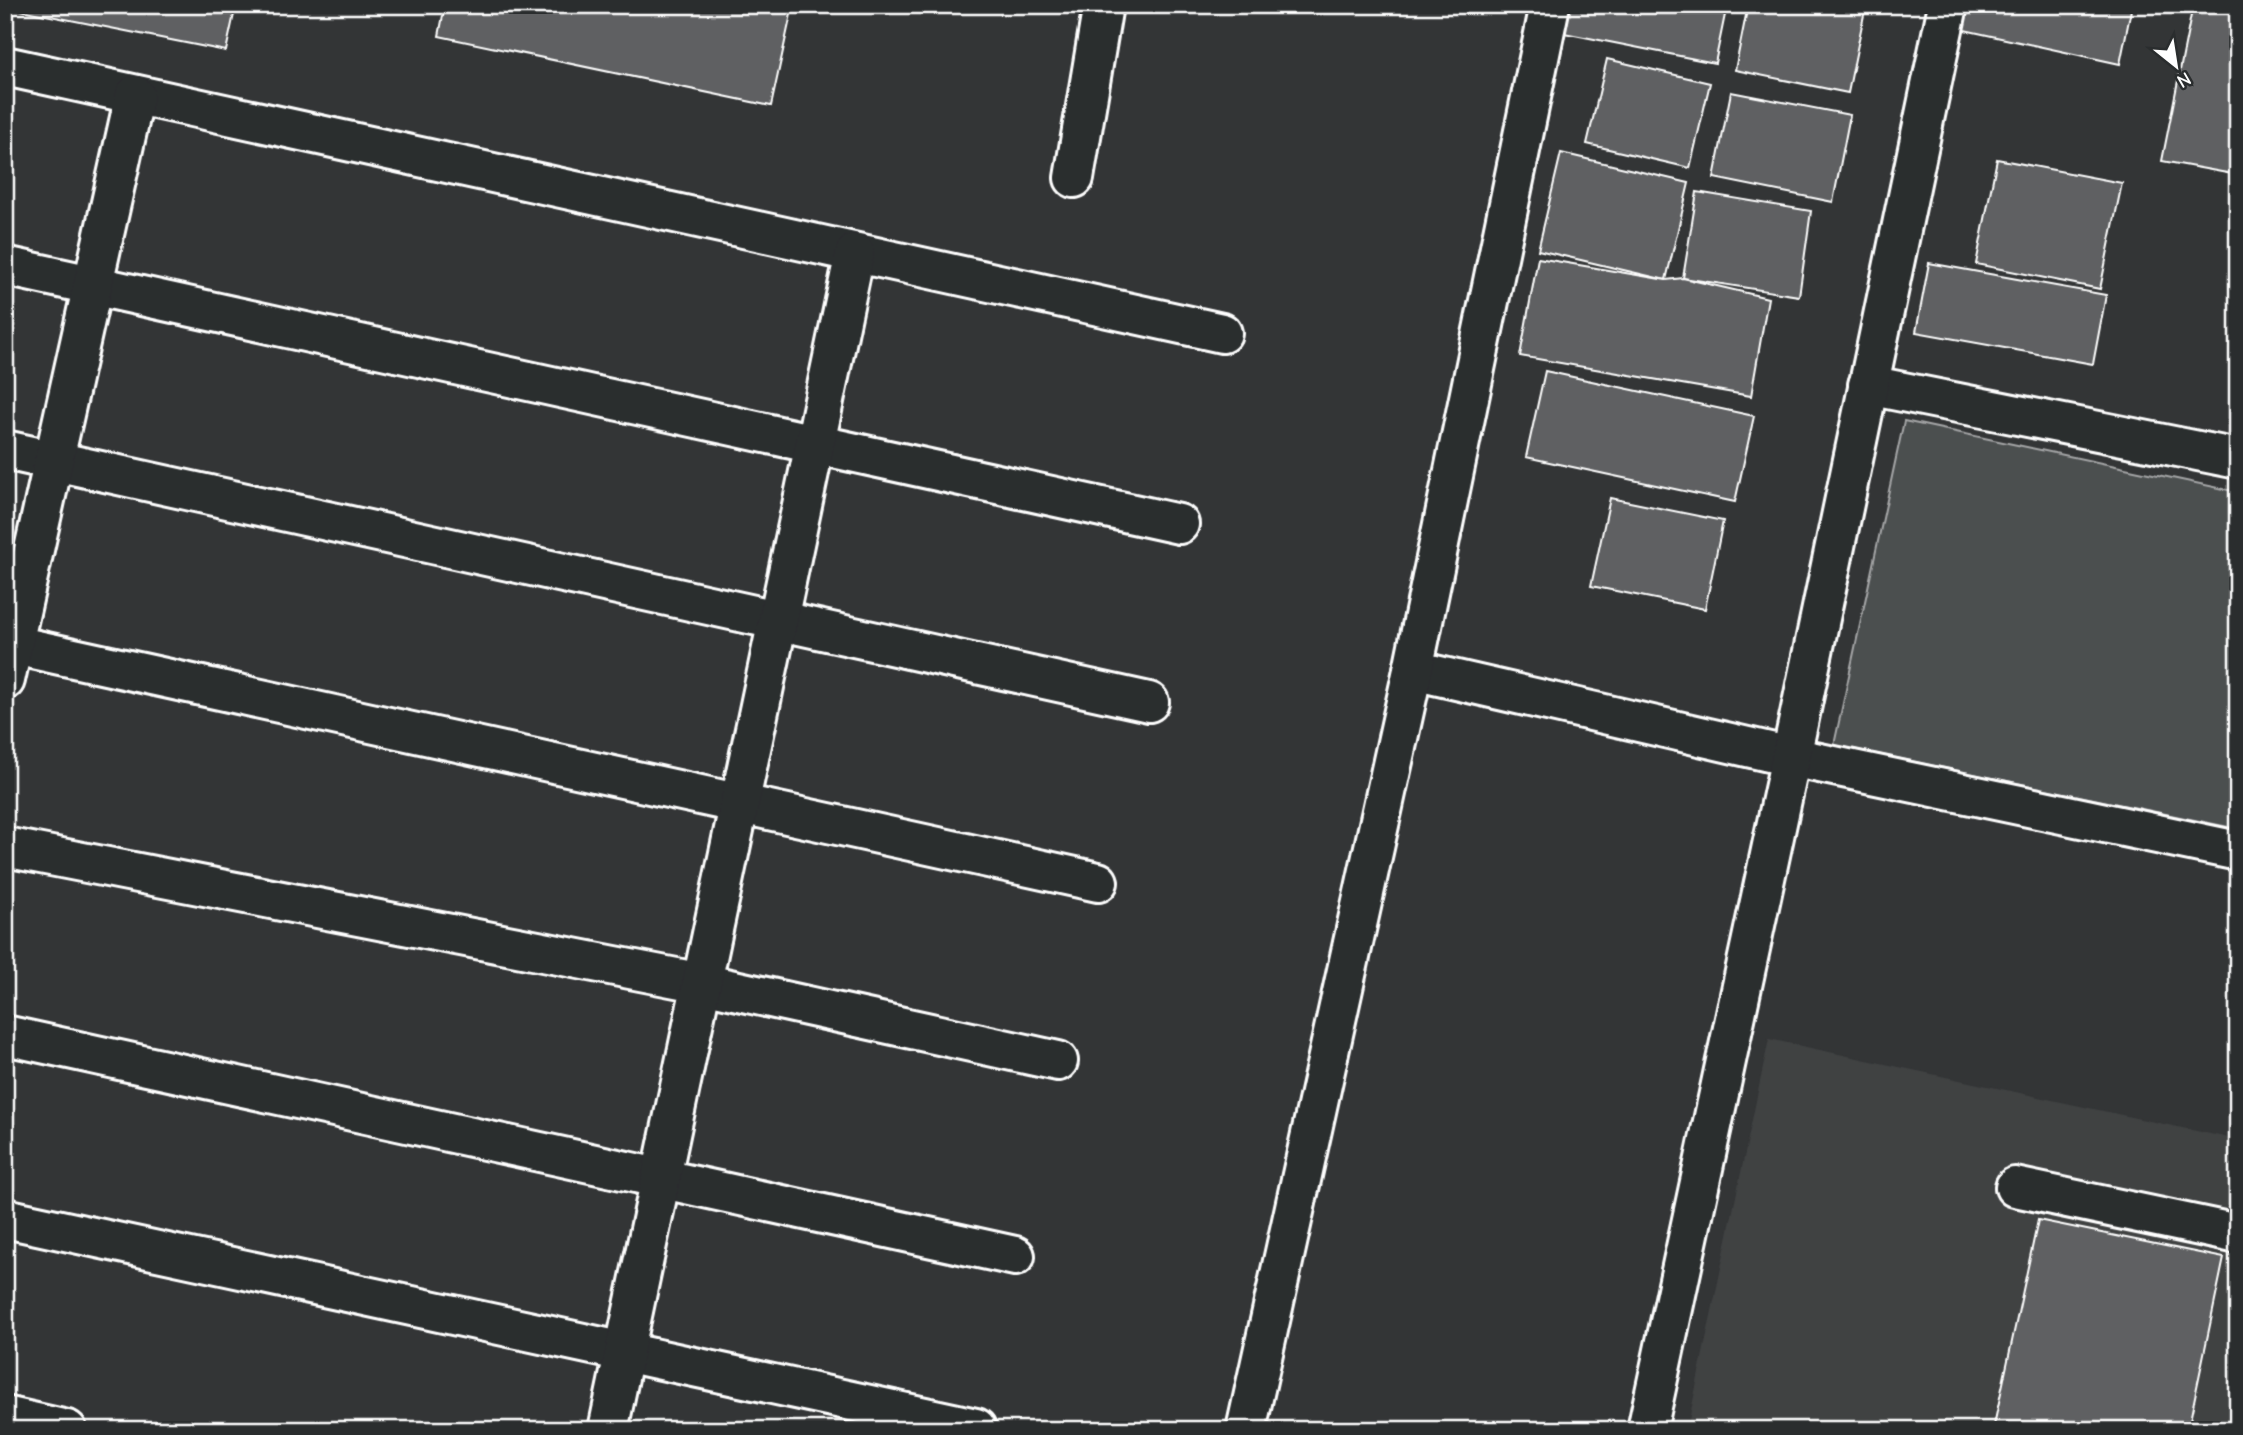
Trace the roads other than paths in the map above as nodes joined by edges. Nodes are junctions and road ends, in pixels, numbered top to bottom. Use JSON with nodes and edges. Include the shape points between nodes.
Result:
{"nodes":[{"id":1,"x":1102,"y":5,"type":"edge"},
{"id":2,"x":1550,"y":5,"type":"edge"},
{"id":3,"x":1948,"y":5,"type":"edge"},
{"id":4,"x":5,"y":66,"type":"edge"},
{"id":5,"x":135,"y":95,"type":"junction"},
{"id":6,"x":1074,"y":178,"type":"dead end"},
{"id":7,"x":855,"y":253,"type":"junction"},
{"id":8,"x":5,"y":266,"type":"edge"},
{"id":9,"x":92,"y":285,"type":"junction"},
{"id":10,"x":1222,"y":334,"type":"dead end"},
{"id":11,"x":1868,"y":385,"type":"junction"},
{"id":12,"x":815,"y":444,"type":"junction"},
{"id":13,"x":5,"y":450,"type":"edge"},
{"id":14,"x":2238,"y":459,"type":"edge"},
{"id":15,"x":53,"y":461,"type":"junction"},
{"id":16,"x":1178,"y":524,"type":"dead end"},
{"id":17,"x":778,"y":621,"type":"junction"},
{"id":18,"x":8,"y":656,"type":"edge"},
{"id":19,"x":1413,"y":670,"type":"junction"},
{"id":20,"x":1149,"y":702,"type":"dead end"},
{"id":21,"x":1791,"y":757,"type":"junction"},
{"id":22,"x":740,"y":804,"type":"junction"},
{"id":23,"x":5,"y":847,"type":"edge"},
{"id":24,"x":2238,"y":851,"type":"edge"},
{"id":25,"x":1098,"y":882,"type":"dead end"},
{"id":26,"x":702,"y":983,"type":"junction"},
{"id":27,"x":5,"y":1035,"type":"edge"},
{"id":28,"x":1058,"y":1061,"type":"dead end"},
{"id":29,"x":661,"y":1178,"type":"junction"},
{"id":30,"x":2015,"y":1187,"type":"dead end"},
{"id":31,"x":5,"y":1218,"type":"edge"},
{"id":32,"x":2238,"y":1234,"type":"edge"},
{"id":33,"x":1015,"y":1256,"type":"dead end"},
{"id":34,"x":624,"y":1352,"type":"junction"},
{"id":35,"x":5,"y":1416,"type":"edge"},
{"id":36,"x":976,"y":1428,"type":"edge"},
{"id":37,"x":67,"y":1430,"type":"edge"},
{"id":38,"x":608,"y":1430,"type":"edge"},
{"id":39,"x":1246,"y":1430,"type":"edge"},
{"id":40,"x":1647,"y":1430,"type":"edge"}],
"edges":[{"from":1,"to":6,"type":"street"},
{"from":2,"to":19,"type":"street"},
{"from":3,"to":11,"type":"street"},
{"from":4,"to":5,"type":"street"},
{"from":5,"to":7,"type":"street"},
{"from":5,"to":9,"type":"street"},
{"from":7,"to":10,"type":"street"},
{"from":7,"to":12,"type":"street"},
{"from":8,"to":9,"type":"street"},
{"from":9,"to":12,"type":"street"},
{"from":9,"to":15,"type":"street"},
{"from":11,"to":14,"type":"street"},
{"from":11,"to":21,"type":"street"},
{"from":12,"to":16,"type":"street"},
{"from":12,"to":17,"type":"street"},
{"from":13,"to":15,"type":"street"},
{"from":15,"to":17,"type":"street"},
{"from":15,"to":18,"type":"street"},
{"from":17,"to":20,"type":"street"},
{"from":17,"to":22,"type":"street"},
{"from":18,"to":22,"type":"street"},
{"from":19,"to":21,"type":"street"},
{"from":19,"to":39,"type":"street"},
{"from":21,"to":24,"type":"street"},
{"from":21,"to":40,"type":"street"},
{"from":22,"to":25,"type":"street"},
{"from":22,"to":26,"type":"street"},
{"from":23,"to":26,"type":"street"},
{"from":26,"to":28,"type":"street"},
{"from":26,"to":29,"type":"street"},
{"from":27,"to":29,"type":"street"},
{"from":29,"to":33,"type":"street"},
{"from":29,"to":34,"type":"street"},
{"from":30,"to":32,"type":"street"},
{"from":31,"to":34,"type":"street"},
{"from":34,"to":36,"type":"street"},
{"from":34,"to":38,"type":"street"},
{"from":35,"to":37,"type":"street"}]}
